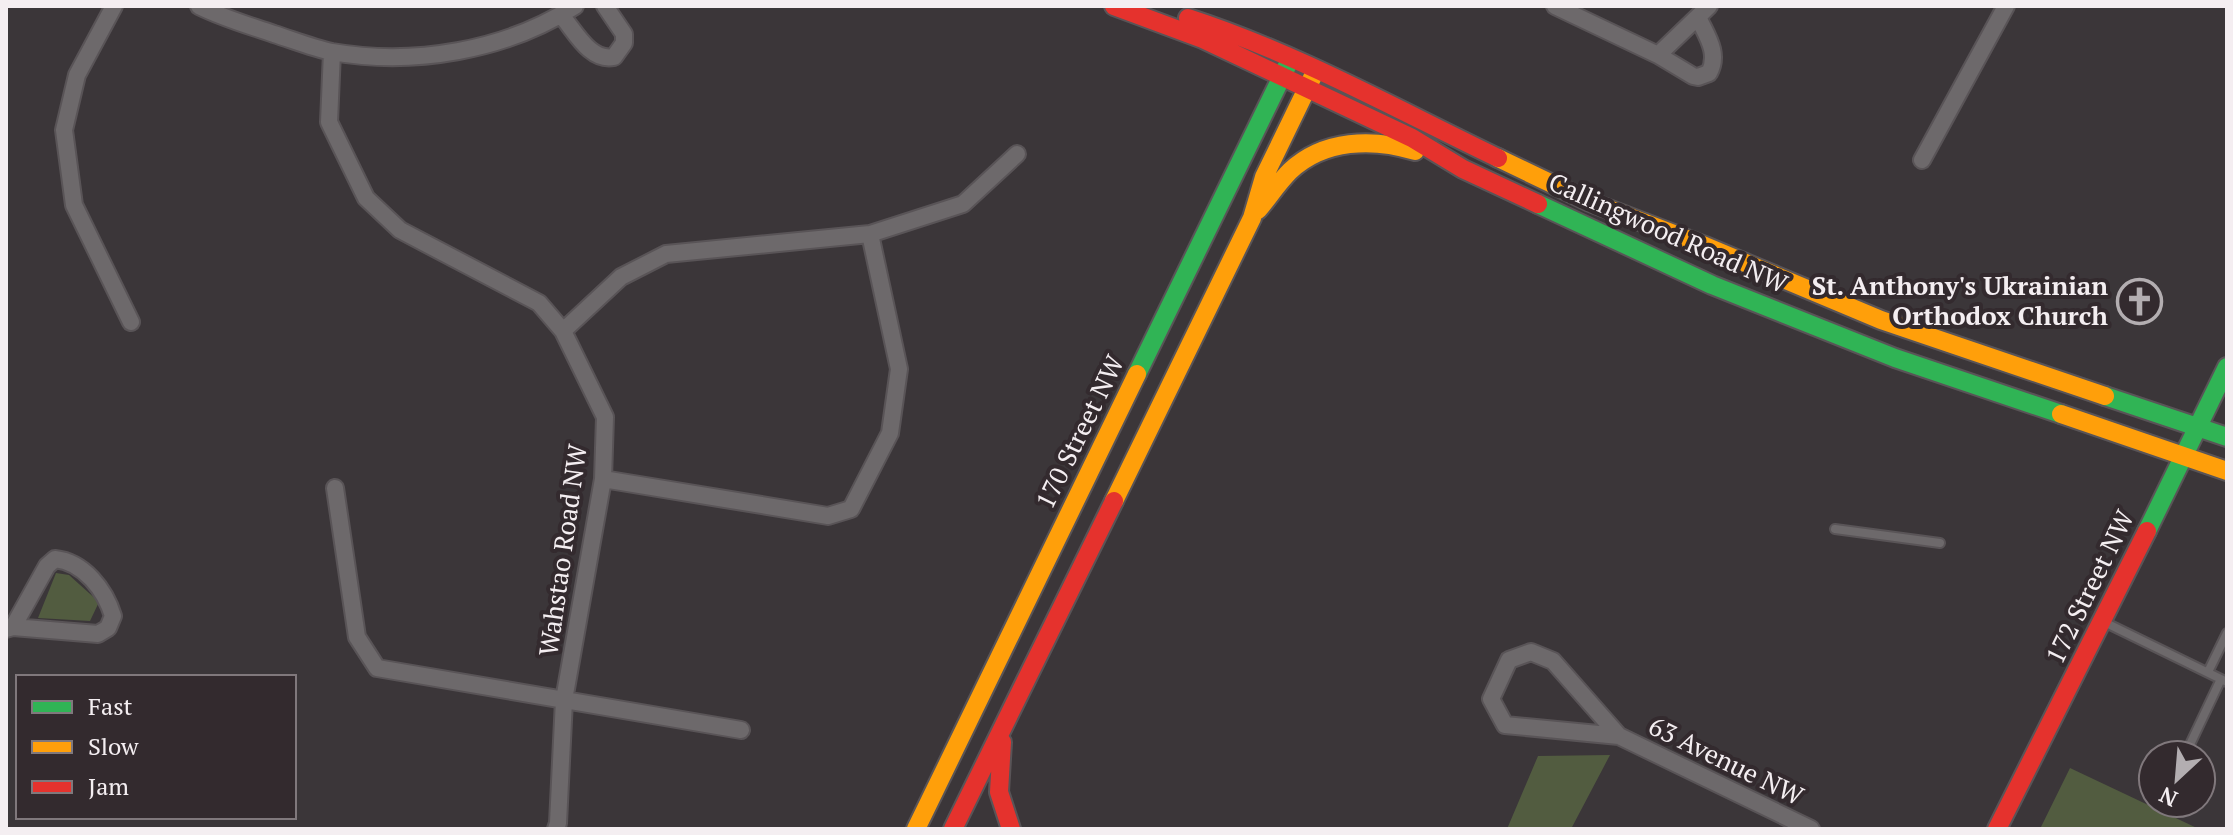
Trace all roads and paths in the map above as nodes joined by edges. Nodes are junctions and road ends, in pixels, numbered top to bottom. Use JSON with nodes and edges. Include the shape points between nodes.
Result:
{"nodes":[{"id":1,"x":114,"y":6,"type":"edge"},
{"id":2,"x":199,"y":6,"type":"edge"},
{"id":3,"x":605,"y":6,"type":"edge"},
{"id":4,"x":1114,"y":6,"type":"edge"},
{"id":5,"x":1149,"y":6,"type":"edge"},
{"id":6,"x":1555,"y":6,"type":"edge"},
{"id":7,"x":2006,"y":6,"type":"edge"},
{"id":8,"x":568,"y":10,"type":"edge"},
{"id":9,"x":1704,"y":11,"type":"edge"},
{"id":10,"x":332,"y":52,"type":"junction"},
{"id":11,"x":1658,"y":55,"type":"junction"},
{"id":12,"x":1291,"y":58,"type":"junction"},
{"id":13,"x":1315,"y":70,"type":"junction"},
{"id":14,"x":1282,"y":77,"type":"junction"},
{"id":15,"x":1306,"y":89,"type":"junction"},
{"id":16,"x":1017,"y":154,"type":"dead end"},
{"id":17,"x":1922,"y":160,"type":"dead end"},
{"id":18,"x":1463,"y":169,"type":"junction"},
{"id":19,"x":1252,"y":218,"type":"junction"},
{"id":20,"x":870,"y":234,"type":"junction"},
{"id":21,"x":131,"y":322,"type":"dead end"},
{"id":22,"x":563,"y":331,"type":"junction"},
{"id":23,"x":2227,"y":367,"type":"edge"},
{"id":24,"x":2197,"y":429,"type":"junction"},
{"id":25,"x":2227,"y":437,"type":"edge"},
{"id":26,"x":2183,"y":458,"type":"junction"},
{"id":27,"x":2227,"y":471,"type":"edge"},
{"id":28,"x":603,"y":479,"type":"junction"},
{"id":29,"x":335,"y":488,"type":"dead end"},
{"id":30,"x":1835,"y":529,"type":"dead end"},
{"id":31,"x":1940,"y":543,"type":"dead end"},
{"id":32,"x":2103,"y":621,"type":"junction"},
{"id":33,"x":10,"y":628,"type":"edge"},
{"id":34,"x":2227,"y":633,"type":"edge"},
{"id":35,"x":2208,"y":672,"type":"junction"},
{"id":36,"x":2224,"y":680,"type":"edge"},
{"id":37,"x":564,"y":700,"type":"junction"},
{"id":38,"x":1005,"y":723,"type":"junction"},
{"id":39,"x":741,"y":730,"type":"dead end"},
{"id":40,"x":1619,"y":736,"type":"junction"},
{"id":41,"x":2193,"y":739,"type":"edge"},
{"id":42,"x":922,"y":827,"type":"edge"},
{"id":43,"x":556,"y":829,"type":"edge"},
{"id":44,"x":953,"y":829,"type":"edge"},
{"id":45,"x":1011,"y":829,"type":"edge"},
{"id":46,"x":1811,"y":829,"type":"edge"},
{"id":47,"x":1997,"y":829,"type":"edge"}],
"edges":[{"from":1,"to":21,"type":"street","via":[[77,75],[64,130],[74,205]]},
{"from":2,"to":10,"type":"street"},
{"from":3,"to":8,"type":"street","via":[[624,34],[614,57],[606,59],[591,52]]},
{"from":4,"to":14,"type":"main road","name":"Callingwood Road NW","via":[[1203,39]]},
{"from":5,"to":12,"type":"main road","name":"Callingwood Road NW"},
{"from":6,"to":11,"type":"street"},
{"from":7,"to":17,"type":"street"},
{"from":8,"to":10,"type":"street","via":[[479,48],[401,57]]},
{"from":9,"to":11,"type":"street"},
{"from":9,"to":11,"type":"street","via":[[1715,60],[1709,73],[1693,76]]},
{"from":10,"to":22,"type":"street","name":"Wahstao Road NW","via":[[329,122],[366,198],[400,230],[539,303]]},
{"from":12,"to":13,"type":"main road","name":"Callingwood Road NW"},
{"from":12,"to":14,"type":"main road","name":"170 Street NW"},
{"from":13,"to":15,"type":"main road"},
{"from":13,"to":24,"type":"main road","name":"Callingwood Road NW","via":[[1590,202],[1881,320]]},
{"from":14,"to":15,"type":"main road","name":"Callingwood Road NW"},
{"from":14,"to":42,"type":"main road","name":"170 Street NW"},
{"from":15,"to":18,"type":"main road","name":"Callingwood Road NW","via":[[1412,138]]},
{"from":15,"to":19,"type":"main road","via":[[1264,177]]},
{"from":16,"to":20,"type":"street","via":[[963,204]]},
{"from":18,"to":19,"type":"main road","via":[[1408,148],[1366,142],[1332,147],[1293,168]]},
{"from":18,"to":26,"type":"main road","name":"Callingwood Road NW","via":[[1712,285],[1839,336]]},
{"from":19,"to":38,"type":"main road"},
{"from":20,"to":22,"type":"street","via":[[666,254],[621,277]]},
{"from":20,"to":28,"type":"street","via":[[899,369],[890,433],[851,509],[828,516]]},
{"from":22,"to":28,"type":"street","name":"Wahstao Road NW","via":[[605,417]]},
{"from":23,"to":24,"type":"main road","name":"172 Street NW"},
{"from":24,"to":25,"type":"main road","name":"Callingwood Road NW"},
{"from":24,"to":26,"type":"main road","name":"172 Street NW"},
{"from":26,"to":27,"type":"main road","name":"Callingwood Road NW"},
{"from":26,"to":32,"type":"main road","name":"172 Street NW"},
{"from":28,"to":37,"type":"street","name":"Wahstao Road NW"},
{"from":29,"to":37,"type":"street","via":[[357,637],[377,668]]},
{"from":30,"to":31,"type":"lane"},
{"from":32,"to":35,"type":"lane"},
{"from":32,"to":47,"type":"main road","name":"172 Street NW"},
{"from":33,"to":33,"type":"street","via":[[55,559],[68,560],[89,576],[113,616],[98,634]]},
{"from":34,"to":35,"type":"lane"},
{"from":35,"to":36,"type":"lane"},
{"from":36,"to":41,"type":"lane"},
{"from":37,"to":39,"type":"street"},
{"from":37,"to":43,"type":"street","name":"Wahstao Road NW"},
{"from":38,"to":44,"type":"main road"},
{"from":38,"to":45,"type":"main road","via":[[999,792]]},
{"from":40,"to":40,"type":"street","name":"63 Avenue NW","via":[[1553,661],[1531,652],[1509,660],[1491,699],[1505,725]]},
{"from":40,"to":46,"type":"street","name":"63 Avenue NW"}]}
